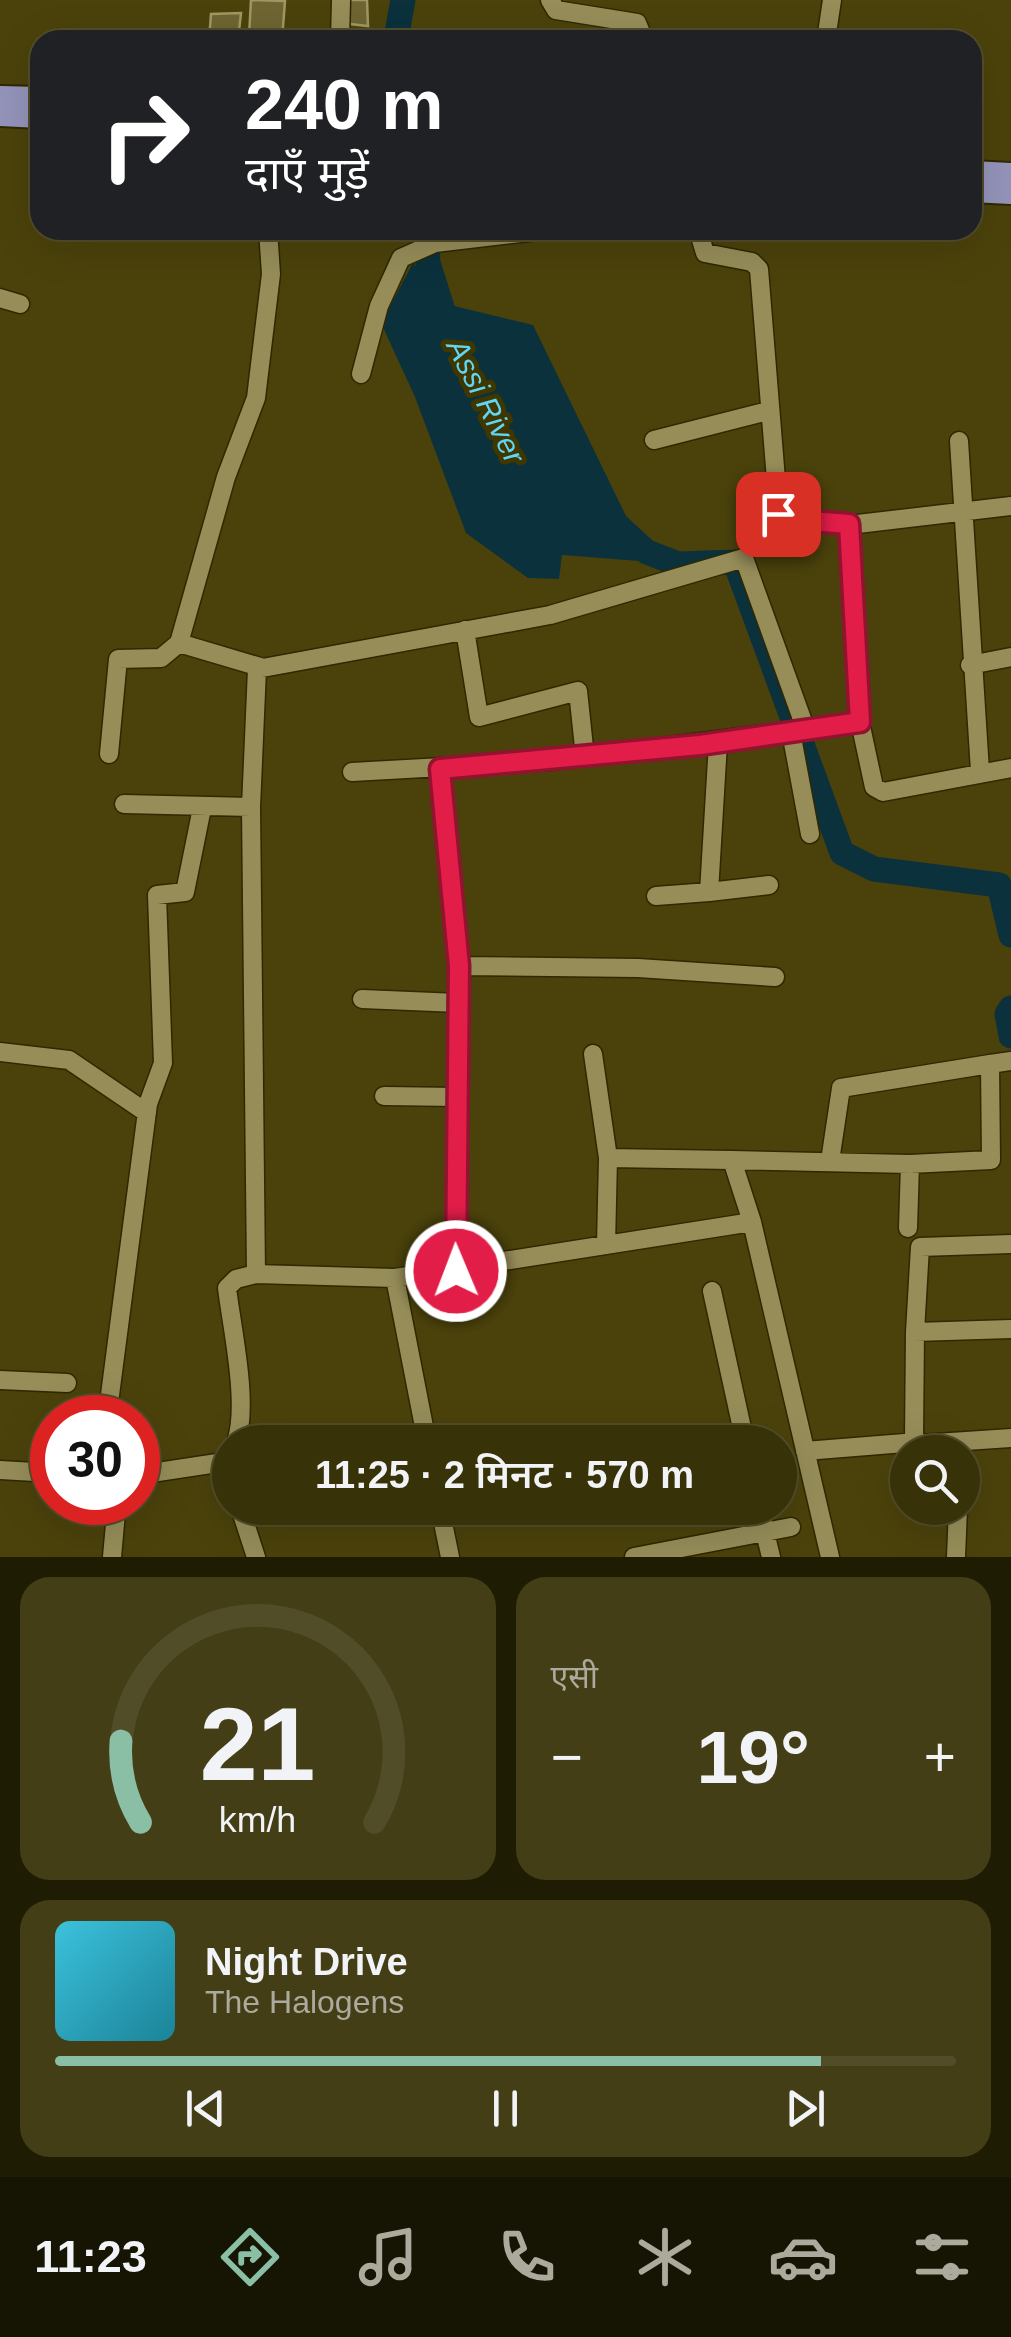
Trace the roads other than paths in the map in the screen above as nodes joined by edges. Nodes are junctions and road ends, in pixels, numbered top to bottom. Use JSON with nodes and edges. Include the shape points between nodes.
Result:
{"nodes":[{"id":1,"x":342,"y":0,"type":"edge"},
{"id":2,"x":550,"y":0,"type":"edge"},
{"id":3,"x":832,"y":0,"type":"edge"},
{"id":4,"x":340,"y":30,"type":"edge"},
{"id":5,"x":640,"y":30,"type":"edge"},
{"id":6,"x":828,"y":30,"type":"edge"},
{"id":7,"x":0,"y":97,"type":"edge"},
{"id":8,"x":30,"y":98,"type":"edge"},
{"id":9,"x":0,"y":115,"type":"edge"},
{"id":10,"x":30,"y":116,"type":"edge"},
{"id":11,"x":982,"y":173,"type":"edge"},
{"id":12,"x":1011,"y":174,"type":"edge"},
{"id":13,"x":982,"y":192,"type":"edge"},
{"id":14,"x":1011,"y":193,"type":"edge"},
{"id":15,"x":269,"y":240,"type":"edge"},
{"id":16,"x":468,"y":240,"type":"edge"},
{"id":17,"x":701,"y":240,"type":"edge"},
{"id":18,"x":0,"y":298,"type":"edge"},
{"id":19,"x":20,"y":304,"type":"dead end"},
{"id":20,"x":361,"y":374,"type":"dead end"},
{"id":21,"x":768,"y":411,"type":"junction"},
{"id":22,"x":654,"y":440,"type":"dead end"},
{"id":23,"x":958,"y":441,"type":"dead end"},
{"id":24,"x":1011,"y":506,"type":"edge"},
{"id":25,"x":961,"y":515,"type":"junction"},
{"id":26,"x":849,"y":524,"type":"junction"},
{"id":27,"x":465,"y":630,"type":"junction"},
{"id":28,"x":179,"y":643,"type":"junction"},
{"id":29,"x":1011,"y":657,"type":"edge"},
{"id":30,"x":970,"y":665,"type":"junction"},
{"id":31,"x":260,"y":666,"type":"junction"},
{"id":32,"x":860,"y":722,"type":"junction"},
{"id":33,"x":799,"y":731,"type":"junction"},
{"id":34,"x":718,"y":743,"type":"junction"},
{"id":35,"x":109,"y":754,"type":"dead end"},
{"id":36,"x":584,"y":757,"type":"junction"},
{"id":37,"x":1011,"y":768,"type":"edge"},
{"id":38,"x":440,"y":769,"type":"junction"},
{"id":39,"x":352,"y":772,"type":"dead end"},
{"id":40,"x":980,"y":772,"type":"junction"},
{"id":41,"x":124,"y":804,"type":"dead end"},
{"id":42,"x":252,"y":807,"type":"junction"},
{"id":43,"x":202,"y":808,"type":"junction"},
{"id":44,"x":810,"y":834,"type":"dead end"},
{"id":45,"x":768,"y":884,"type":"dead end"},
{"id":46,"x":710,"y":892,"type":"junction"},
{"id":47,"x":656,"y":896,"type":"dead end"},
{"id":48,"x":459,"y":966,"type":"junction"},
{"id":49,"x":775,"y":978,"type":"dead end"},
{"id":50,"x":362,"y":1000,"type":"dead end"},
{"id":51,"x":458,"y":1003,"type":"junction"},
{"id":52,"x":0,"y":1052,"type":"edge"},
{"id":53,"x":593,"y":1054,"type":"dead end"},
{"id":54,"x":1011,"y":1061,"type":"edge"},
{"id":55,"x":990,"y":1064,"type":"junction"},
{"id":56,"x":384,"y":1096,"type":"dead end"},
{"id":57,"x":457,"y":1097,"type":"junction"},
{"id":58,"x":147,"y":1113,"type":"junction"},
{"id":59,"x":608,"y":1158,"type":"junction"},
{"id":60,"x":732,"y":1160,"type":"junction"},
{"id":61,"x":830,"y":1161,"type":"junction"},
{"id":62,"x":910,"y":1164,"type":"junction"},
{"id":63,"x":752,"y":1222,"type":"junction"},
{"id":64,"x":908,"y":1228,"type":"dead end"},
{"id":65,"x":606,"y":1244,"type":"junction"},
{"id":66,"x":1011,"y":1244,"type":"edge"},
{"id":67,"x":456,"y":1271,"type":"junction"},
{"id":68,"x":256,"y":1274,"type":"junction"},
{"id":69,"x":394,"y":1278,"type":"junction"},
{"id":70,"x":712,"y":1291,"type":"dead end"},
{"id":71,"x":1011,"y":1329,"type":"edge"},
{"id":72,"x":914,"y":1332,"type":"junction"},
{"id":73,"x":0,"y":1380,"type":"edge"},
{"id":74,"x":67,"y":1384,"type":"dead end"},
{"id":75,"x":110,"y":1395,"type":"edge"},
{"id":76,"x":237,"y":1425,"type":"edge"},
{"id":77,"x":424,"y":1425,"type":"edge"},
{"id":78,"x":741,"y":1425,"type":"edge"},
{"id":79,"x":917,"y":1435,"type":"edge"},
{"id":80,"x":1011,"y":1438,"type":"edge"},
{"id":81,"x":980,"y":1443,"type":"edge"},
{"id":82,"x":890,"y":1444,"type":"edge"},
{"id":83,"x":806,"y":1452,"type":"junction"},
{"id":84,"x":212,"y":1467,"type":"edge"},
{"id":85,"x":0,"y":1470,"type":"edge"},
{"id":86,"x":30,"y":1472,"type":"edge"},
{"id":87,"x":160,"y":1473,"type":"edge"},
{"id":88,"x":114,"y":1525,"type":"edge"},
{"id":89,"x":246,"y":1525,"type":"edge"},
{"id":90,"x":443,"y":1525,"type":"edge"},
{"id":91,"x":763,"y":1525,"type":"edge"},
{"id":92,"x":957,"y":1525,"type":"edge"},
{"id":93,"x":791,"y":1527,"type":"dead end"},
{"id":94,"x":765,"y":1532,"type":"junction"},
{"id":95,"x":112,"y":1557,"type":"edge"},
{"id":96,"x":256,"y":1557,"type":"edge"},
{"id":97,"x":450,"y":1557,"type":"edge"},
{"id":98,"x":634,"y":1557,"type":"edge"},
{"id":99,"x":771,"y":1557,"type":"edge"},
{"id":100,"x":830,"y":1557,"type":"edge"},
{"id":101,"x":956,"y":1557,"type":"edge"}],
"edges":[{"from":1,"to":4,"type":"street"},
{"from":2,"to":5,"type":"street","via":[[556,10],[637,23]]},
{"from":3,"to":6,"type":"street"},
{"from":7,"to":8,"type":"main road"},
{"from":9,"to":10,"type":"main road"},
{"from":11,"to":12,"type":"main road"},
{"from":13,"to":14,"type":"main road"},
{"from":15,"to":28,"type":"street","via":[[272,274],[256,398]]},
{"from":16,"to":20,"type":"street","via":[[428,245],[401,258],[387,283]]},
{"from":17,"to":21,"type":"street","via":[[704,252],[759,269]]},
{"from":18,"to":19,"type":"street"},
{"from":21,"to":22,"type":"street"},
{"from":21,"to":26,"type":"street","via":[[779,518]]},
{"from":23,"to":25,"type":"street"},
{"from":24,"to":25,"type":"street"},
{"from":25,"to":26,"type":"street"},
{"from":25,"to":30,"type":"street"},
{"from":26,"to":32,"type":"street"},
{"from":27,"to":31,"type":"street"},
{"from":27,"to":33,"type":"street","via":[[550,615],[744,558]]},
{"from":27,"to":36,"type":"street","via":[[479,717],[578,692]]},
{"from":28,"to":31,"type":"street"},
{"from":28,"to":35,"type":"street","via":[[162,658],[118,658]]},
{"from":29,"to":30,"type":"street"},
{"from":30,"to":40,"type":"street"},
{"from":31,"to":42,"type":"street"},
{"from":32,"to":33,"type":"street"},
{"from":32,"to":40,"type":"street","via":[[870,776],[883,792]]},
{"from":33,"to":34,"type":"street"},
{"from":33,"to":44,"type":"street"},
{"from":34,"to":36,"type":"street"},
{"from":34,"to":46,"type":"street"},
{"from":36,"to":38,"type":"street"},
{"from":37,"to":40,"type":"street"},
{"from":38,"to":39,"type":"street"},
{"from":38,"to":48,"type":"street"},
{"from":41,"to":43,"type":"street"},
{"from":42,"to":43,"type":"street"},
{"from":42,"to":68,"type":"street"},
{"from":43,"to":58,"type":"street","via":[[185,892],[157,895],[163,1063]]},
{"from":45,"to":46,"type":"street"},
{"from":46,"to":47,"type":"street"},
{"from":48,"to":49,"type":"street"},
{"from":48,"to":51,"type":"street"},
{"from":50,"to":51,"type":"street"},
{"from":51,"to":57,"type":"street"},
{"from":52,"to":58,"type":"street","via":[[69,1060]]},
{"from":53,"to":59,"type":"street"},
{"from":54,"to":55,"type":"street"},
{"from":55,"to":61,"type":"street","via":[[841,1088]]},
{"from":55,"to":62,"type":"street","via":[[991,1160]]},
{"from":56,"to":57,"type":"street"},
{"from":57,"to":67,"type":"street"},
{"from":58,"to":75,"type":"street"},
{"from":59,"to":60,"type":"street"},
{"from":59,"to":65,"type":"street"},
{"from":60,"to":61,"type":"street"},
{"from":60,"to":63,"type":"street"},
{"from":61,"to":62,"type":"street"},
{"from":62,"to":64,"type":"street"},
{"from":63,"to":65,"type":"street"},
{"from":63,"to":83,"type":"street"},
{"from":65,"to":67,"type":"street"},
{"from":66,"to":72,"type":"street","via":[[920,1247]]},
{"from":67,"to":69,"type":"street"},
{"from":68,"to":69,"type":"street"},
{"from":68,"to":76,"type":"street","via":[[227,1288]]},
{"from":69,"to":77,"type":"street"},
{"from":70,"to":78,"type":"street"},
{"from":71,"to":72,"type":"street"},
{"from":72,"to":79,"type":"street"},
{"from":73,"to":74,"type":"street"},
{"from":80,"to":81,"type":"street"},
{"from":82,"to":83,"type":"street"},
{"from":83,"to":100,"type":"street"},
{"from":84,"to":87,"type":"street"},
{"from":85,"to":86,"type":"street"},
{"from":88,"to":95,"type":"street"},
{"from":89,"to":96,"type":"street"},
{"from":90,"to":97,"type":"street"},
{"from":91,"to":94,"type":"street"},
{"from":92,"to":101,"type":"street"},
{"from":93,"to":94,"type":"street"},
{"from":94,"to":98,"type":"street"},
{"from":94,"to":99,"type":"street"}]}
